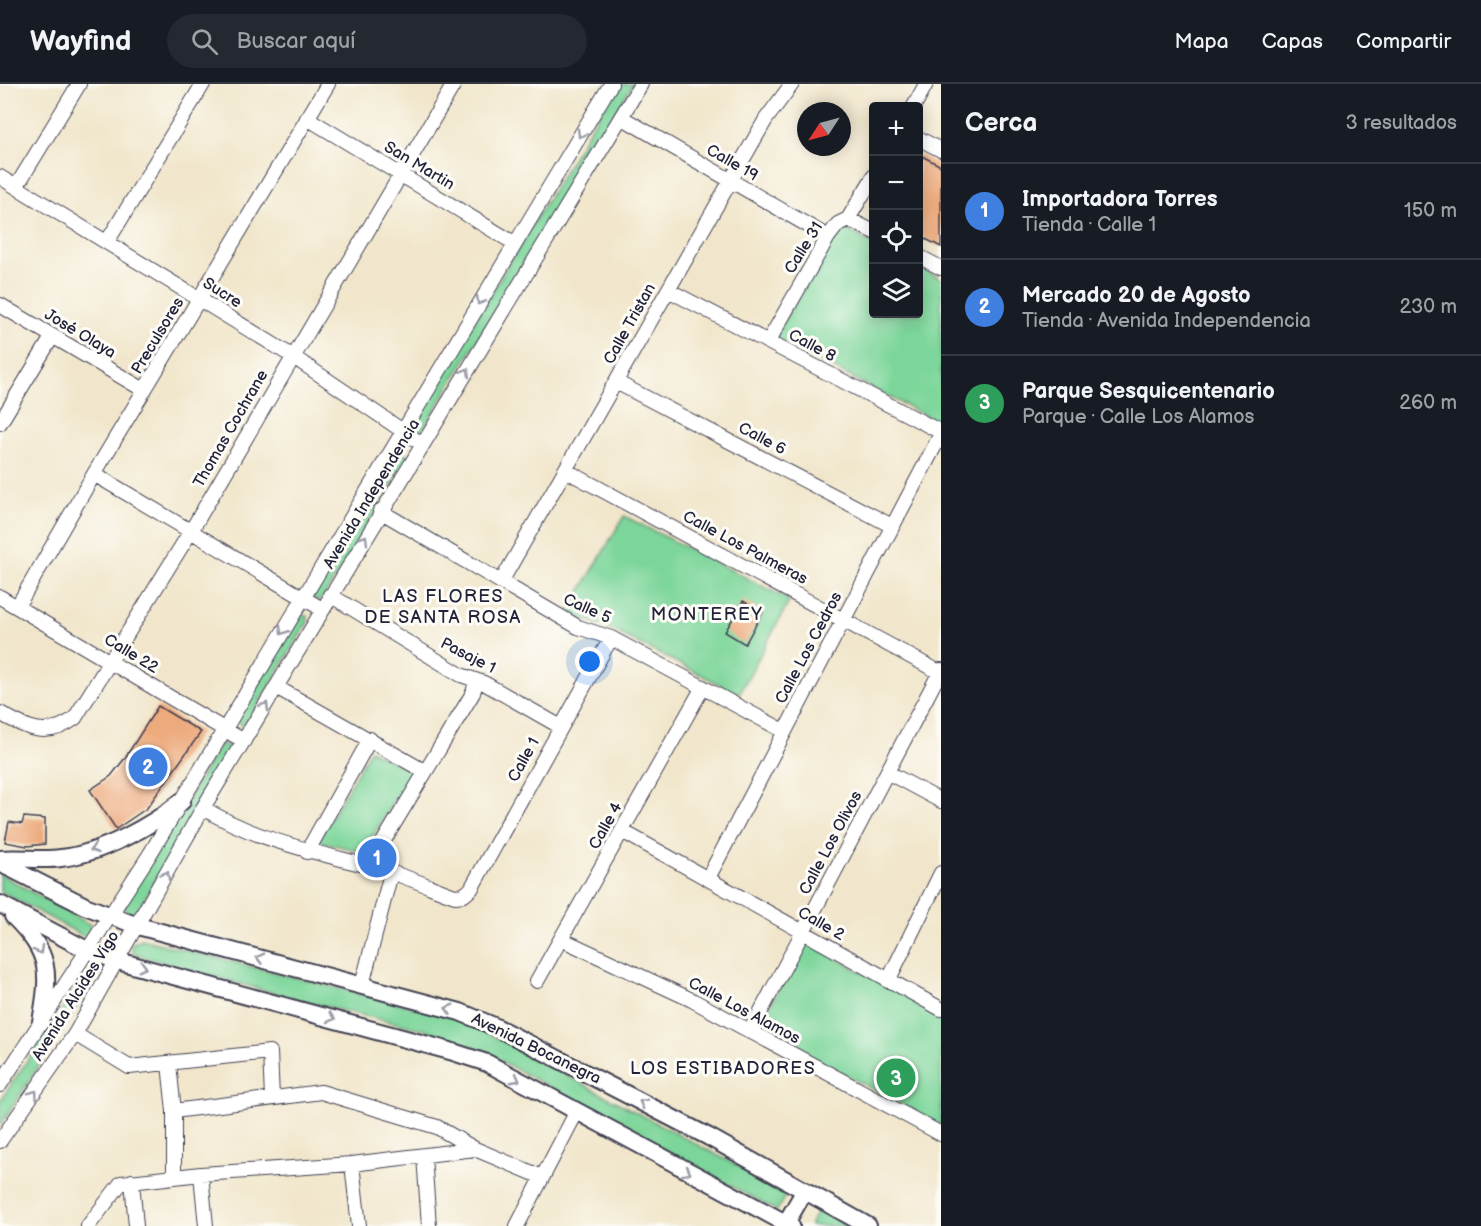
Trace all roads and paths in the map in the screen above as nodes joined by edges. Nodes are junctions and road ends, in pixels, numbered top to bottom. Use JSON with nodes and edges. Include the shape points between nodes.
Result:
{"nodes":[{"id":1,"x":78,"y":84,"type":"edge"},
{"id":2,"x":203,"y":84,"type":"edge"},
{"id":3,"x":328,"y":84,"type":"edge"},
{"id":4,"x":454,"y":84,"type":"edge"},
{"id":5,"x":611,"y":84,"type":"edge"},
{"id":6,"x":641,"y":84,"type":"edge"},
{"id":7,"x":792,"y":84,"type":"edge"},
{"id":8,"x":926,"y":84,"type":"edge"},
{"id":9,"x":916,"y":102,"type":"edge"},
{"id":10,"x":621,"y":117,"type":"junction"},
{"id":11,"x":307,"y":118,"type":"junction"},
{"id":12,"x":923,"y":141,"type":"edge"},
{"id":13,"x":941,"y":150,"type":"edge"},
{"id":14,"x":400,"y":173,"type":"junction"},
{"id":15,"x":0,"y":177,"type":"edge"},
{"id":16,"x":729,"y":181,"type":"junction"},
{"id":17,"x":869,"y":183,"type":"edge"},
{"id":18,"x":16,"y":187,"type":"junction"},
{"id":19,"x":848,"y":219,"type":"junction"},
{"id":20,"x":869,"y":230,"type":"edge"},
{"id":21,"x":828,"y":237,"type":"junction"},
{"id":22,"x":107,"y":242,"type":"junction"},
{"id":23,"x":514,"y":243,"type":"junction"},
{"id":24,"x":923,"y":259,"type":"edge"},
{"id":25,"x":941,"y":268,"type":"edge"},
{"id":26,"x":668,"y":290,"type":"junction"},
{"id":27,"x":200,"y":298,"type":"junction"},
{"id":28,"x":0,"y":305,"type":"edge"},
{"id":29,"x":52,"y":337,"type":"junction"},
{"id":30,"x":768,"y":342,"type":"junction"},
{"id":31,"x":292,"y":356,"type":"junction"},
{"id":32,"x":616,"y":382,"type":"junction"},
{"id":33,"x":144,"y":390,"type":"junction"},
{"id":34,"x":0,"y":423,"type":"edge"},
{"id":35,"x":402,"y":432,"type":"junction"},
{"id":36,"x":941,"y":433,"type":"edge"},
{"id":37,"x":422,"y":444,"type":"junction"},
{"id":38,"x":565,"y":470,"type":"junction"},
{"id":39,"x":94,"y":474,"type":"junction"},
{"id":40,"x":380,"y":511,"type":"junction"},
{"id":41,"x":892,"y":526,"type":"junction"},
{"id":42,"x":191,"y":531,"type":"junction"},
{"id":43,"x":501,"y":582,"type":"junction"},
{"id":44,"x":330,"y":595,"type":"junction"},
{"id":45,"x":0,"y":597,"type":"edge"},
{"id":46,"x":303,"y":598,"type":"junction"},
{"id":47,"x":17,"y":607,"type":"junction"},
{"id":48,"x":322,"y":609,"type":"junction"},
{"id":49,"x":843,"y":619,"type":"junction"},
{"id":50,"x":611,"y":638,"type":"junction"},
{"id":51,"x":112,"y":661,"type":"junction"},
{"id":52,"x":941,"y":672,"type":"edge"},
{"id":53,"x":476,"y":682,"type":"junction"},
{"id":54,"x":276,"y":687,"type":"junction"},
{"id":55,"x":703,"y":687,"type":"junction"},
{"id":56,"x":0,"y":713,"type":"edge"},
{"id":57,"x":561,"y":727,"type":"junction"},
{"id":58,"x":225,"y":729,"type":"junction"},
{"id":59,"x":784,"y":731,"type":"junction"},
{"id":60,"x":370,"y":739,"type":"junction"},
{"id":61,"x":244,"y":741,"type":"junction"},
{"id":62,"x":424,"y":771,"type":"junction"},
{"id":63,"x":887,"y":772,"type":"junction"},
{"id":64,"x":182,"y":801,"type":"junction"},
{"id":65,"x":941,"y":801,"type":"edge"},
{"id":66,"x":203,"y":808,"type":"junction"},
{"id":67,"x":622,"y":831,"type":"junction"},
{"id":68,"x":307,"y":852,"type":"junction"},
{"id":69,"x":0,"y":861,"type":"edge"},
{"id":70,"x":368,"y":867,"type":"junction"},
{"id":71,"x":391,"y":873,"type":"junction"},
{"id":72,"x":941,"y":873,"type":"edge"},
{"id":73,"x":708,"y":878,"type":"junction"},
{"id":74,"x":1,"y":905,"type":"edge"},
{"id":75,"x":111,"y":915,"type":"junction"},
{"id":76,"x":138,"y":926,"type":"junction"},
{"id":77,"x":802,"y":933,"type":"junction"},
{"id":78,"x":561,"y":939,"type":"junction"},
{"id":79,"x":87,"y":950,"type":"junction"},
{"id":80,"x":118,"y":961,"type":"junction"},
{"id":81,"x":537,"y":981,"type":"dead end"},
{"id":82,"x":888,"y":981,"type":"junction"},
{"id":83,"x":362,"y":985,"type":"junction"},
{"id":84,"x":941,"y":1009,"type":"edge"},
{"id":85,"x":41,"y":1022,"type":"junction"},
{"id":86,"x":750,"y":1032,"type":"junction"},
{"id":87,"x":75,"y":1034,"type":"junction"},
{"id":88,"x":169,"y":1064,"type":"junction"},
{"id":89,"x":0,"y":1085,"type":"edge"},
{"id":90,"x":272,"y":1098,"type":"junction"},
{"id":91,"x":577,"y":1111,"type":"junction"},
{"id":92,"x":174,"y":1112,"type":"junction"},
{"id":93,"x":941,"y":1134,"type":"edge"},
{"id":94,"x":0,"y":1142,"type":"edge"},
{"id":95,"x":475,"y":1149,"type":"junction"},
{"id":96,"x":424,"y":1156,"type":"junction"},
{"id":97,"x":352,"y":1164,"type":"junction"},
{"id":98,"x":201,"y":1174,"type":"junction"},
{"id":99,"x":174,"y":1176,"type":"junction"},
{"id":100,"x":542,"y":1177,"type":"junction"},
{"id":101,"x":132,"y":1181,"type":"junction"},
{"id":102,"x":804,"y":1192,"type":"junction"},
{"id":103,"x":789,"y":1225,"type":"edge"},
{"id":104,"x":88,"y":1226,"type":"edge"},
{"id":105,"x":136,"y":1226,"type":"edge"},
{"id":106,"x":206,"y":1226,"type":"edge"},
{"id":107,"x":359,"y":1226,"type":"edge"},
{"id":108,"x":429,"y":1226,"type":"edge"},
{"id":109,"x":517,"y":1226,"type":"edge"},
{"id":110,"x":868,"y":1226,"type":"edge"}],
"edges":[{"from":1,"to":18,"type":"street"},
{"from":2,"to":22,"type":"street"},
{"from":3,"to":11,"type":"street","name":"Preculsores"},
{"from":4,"to":14,"type":"street","name":"Thomas Cochrane"},
{"from":5,"to":23,"type":"street","name":"Avenida Independencia","one_way":true},
{"from":6,"to":10,"type":"street","name":"Avenida Independencia"},
{"from":7,"to":16,"type":"street","name":"Calle Tristan"},
{"from":8,"to":9,"type":"street"},
{"from":10,"to":16,"type":"street","name":"Calle 19"},
{"from":37,"to":10,"type":"street","name":"Avenida Independencia","one_way":true},
{"from":11,"to":14,"type":"street","name":"San Martin"},
{"from":11,"to":27,"type":"street","name":"Preculsores"},
{"from":12,"to":13,"type":"street"},
{"from":14,"to":23,"type":"street","name":"San Martin"},
{"from":14,"to":31,"type":"street","name":"Thomas Cochrane"},
{"from":15,"to":18,"type":"street","name":"Sucre"},
{"from":16,"to":21,"type":"street","name":"Calle 19"},
{"from":16,"to":26,"type":"street","name":"Calle Tristan"},
{"from":17,"to":19,"type":"street","name":"Calle 31"},
{"from":18,"to":22,"type":"street","name":"Sucre"},
{"from":19,"to":20,"type":"street"},
{"from":19,"to":21,"type":"street","name":"Calle 31"},
{"from":21,"to":30,"type":"street","name":"Calle 31"},
{"from":22,"to":27,"type":"street","name":"Sucre"},
{"from":23,"to":35,"type":"street","name":"Avenida Independencia","one_way":true},
{"from":24,"to":25,"type":"street"},
{"from":26,"to":30,"type":"street","name":"Calle 8"},
{"from":26,"to":32,"type":"street","name":"Calle Tristan"},
{"from":27,"to":31,"type":"street","name":"Sucre"},
{"from":27,"to":33,"type":"street","name":"Preculsores"},
{"from":28,"to":29,"type":"street","name":"José Olaya"},
{"from":29,"to":33,"type":"street","name":"José Olaya"},
{"from":29,"to":34,"type":"street"},
{"from":30,"to":36,"type":"street","name":"Calle 8"},
{"from":31,"to":35,"type":"street","name":"Sucre"},
{"from":31,"to":42,"type":"street","name":"Thomas Cochrane"},
{"from":32,"to":38,"type":"street","name":"Calle Tristan"},
{"from":32,"to":41,"type":"street","name":"Calle 6"},
{"from":33,"to":39,"type":"street","name":"Preculsores"},
{"from":35,"to":37,"type":"street","name":"Sucre"},
{"from":35,"to":46,"type":"street","name":"Avenida Independencia"},
{"from":36,"to":41,"type":"street","name":"Calle Los Cedros"},
{"from":37,"to":40,"type":"street","name":"Avenida Independencia"},
{"from":38,"to":43,"type":"street","name":"Calle Tristan"},
{"from":38,"to":49,"type":"street","name":"Calle Los Palmeras"},
{"from":39,"to":42,"type":"street"},
{"from":39,"to":47,"type":"street","name":"Preculsores"},
{"from":40,"to":43,"type":"street","name":"Calle 5"},
{"from":44,"to":40,"type":"street","name":"Avenida Independencia","one_way":true},
{"from":41,"to":49,"type":"street","name":"Calle Los Cedros"},
{"from":42,"to":46,"type":"street"},
{"from":42,"to":51,"type":"street","name":"Thomas Cochrane"},
{"from":43,"to":50,"type":"street","name":"Calle 5","via":[[578,627]]},
{"from":44,"to":48,"type":"street","name":"Avenida Independencia"},
{"from":44,"to":53,"type":"street","name":"Pasaje 1"},
{"from":45,"to":47,"type":"street","name":"Calle 22"},
{"from":46,"to":48,"type":"street"},
{"from":46,"to":58,"type":"street","name":"Avenida Independencia","one_way":true},
{"from":47,"to":51,"type":"street","name":"Calle 22"},
{"from":48,"to":54,"type":"street","name":"Avenida Independencia"},
{"from":49,"to":52,"type":"street","name":"Calle Los Palmeras"},
{"from":49,"to":59,"type":"street","name":"Calle Los Cedros"},
{"from":50,"to":55,"type":"street","name":"Calle 5"},
{"from":50,"to":57,"type":"street","name":"Calle 1"},
{"from":51,"to":56,"type":"street","name":"Thomas Cochrane","via":[[75,718],[62,728],[50,731],[22,725]]},
{"from":51,"to":58,"type":"street","name":"Calle 22"},
{"from":52,"to":63,"type":"street","name":"Calle Los Olivos"},
{"from":53,"to":57,"type":"street","name":"Pasaje 1","via":[[484,682]]},
{"from":53,"to":62,"type":"street"},
{"from":54,"to":60,"type":"street"},
{"from":61,"to":54,"type":"street","name":"Avenida Independencia","one_way":true},
{"from":55,"to":59,"type":"street","name":"Calle 5"},
{"from":55,"to":67,"type":"street","name":"Calle 4"},
{"from":57,"to":71,"type":"street","name":"Calle 1","via":[[471,889],[455,896]]},
{"from":58,"to":61,"type":"street","name":"Calle 22"},
{"from":58,"to":64,"type":"street","name":"Avenida Independencia"},
{"from":59,"to":73,"type":"street","name":"Calle Los Cedros"},
{"from":60,"to":62,"type":"street"},
{"from":60,"to":68,"type":"street"},
{"from":61,"to":66,"type":"street","name":"Avenida Independencia"},
{"from":62,"to":70,"type":"street"},
{"from":63,"to":65,"type":"street"},
{"from":63,"to":77,"type":"street","name":"Calle Los Olivos"},
{"from":64,"to":69,"type":"main road","one_way":true,"via":[[146,826],[101,847],[61,858]]},
{"from":64,"to":75,"type":"street","name":"Avenida Independencia"},
{"from":66,"to":68,"type":"street"},
{"from":76,"to":66,"type":"street","name":"Avenida Independencia","one_way":true},
{"from":67,"to":73,"type":"street","name":"Calle 2"},
{"from":67,"to":78,"type":"street","name":"Calle 4"},
{"from":68,"to":70,"type":"street"},
{"from":69,"to":75,"type":"main road","name":"Avenida Bocanegra","via":[[85,906]]},
{"from":70,"to":71,"type":"street"},
{"from":71,"to":83,"type":"street"},
{"from":72,"to":82,"type":"street"},
{"from":73,"to":77,"type":"street","name":"Calle 2"},
{"from":74,"to":79,"type":"main road","name":"Avenida Bocanegra"},
{"from":74,"to":85,"type":"main road","one_way":true,"via":[[28,931],[48,970]]},
{"from":75,"to":76,"type":"main road","name":"Avenida Bocanegra"},
{"from":75,"to":79,"type":"street","name":"Avenida Alcides Vigo"},
{"from":76,"to":80,"type":"street","name":"Avenida Alcides Vigo"},
{"from":83,"to":76,"type":"main road","name":"Avenida Bocanegra","one_way":true},
{"from":77,"to":82,"type":"street","name":"Calle 2"},
{"from":77,"to":86,"type":"street","name":"Calle Los Olivos"},
{"from":78,"to":81,"type":"street","name":"Calle 4"},
{"from":78,"to":86,"type":"street","name":"Calle Los Alamos","via":[[692,1000]]},
{"from":79,"to":80,"type":"main road","name":"Avenida Bocanegra"},
{"from":79,"to":85,"type":"street","name":"Avenida Alcides Vigo"},
{"from":80,"to":87,"type":"street","name":"Avenida Alcides Vigo"},
{"from":80,"to":91,"type":"main road","name":"Avenida Bocanegra","one_way":true,"via":[[450,1050],[487,1063]]},
{"from":82,"to":84,"type":"street","name":"Calle 2"},
{"from":102,"to":83,"type":"main road","name":"Avenida Bocanegra","one_way":true,"via":[[709,1137],[495,1027],[460,1012]]},
{"from":85,"to":89,"type":"street","name":"Avenida Alcides Vigo"},
{"from":86,"to":93,"type":"street","name":"Calle Los Alamos"},
{"from":87,"to":88,"type":"street","via":[[129,1067]]},
{"from":94,"to":87,"type":"street","name":"Avenida Alcides Vigo","one_way":true},
{"from":88,"to":90,"type":"street","via":[[270,1052]]},
{"from":88,"to":92,"type":"street"},
{"from":90,"to":92,"type":"street"},
{"from":90,"to":95,"type":"street","via":[[321,1092],[437,1127]]},
{"from":91,"to":100,"type":"street"},
{"from":91,"to":103,"type":"main road","name":"Avenida Bocanegra","one_way":true},
{"from":92,"to":99,"type":"street"},
{"from":95,"to":96,"type":"street"},
{"from":95,"to":100,"type":"street"},
{"from":96,"to":97,"type":"street"},
{"from":96,"to":108,"type":"street"},
{"from":97,"to":98,"type":"street"},
{"from":97,"to":107,"type":"street"},
{"from":98,"to":99,"type":"street"},
{"from":98,"to":106,"type":"street"},
{"from":99,"to":101,"type":"street"},
{"from":100,"to":109,"type":"street"},
{"from":101,"to":104,"type":"street","via":[[121,1183]]},
{"from":101,"to":105,"type":"street"},
{"from":102,"to":103,"type":"main road"},
{"from":102,"to":110,"type":"main road","name":"Avenida Bocanegra"}]}
